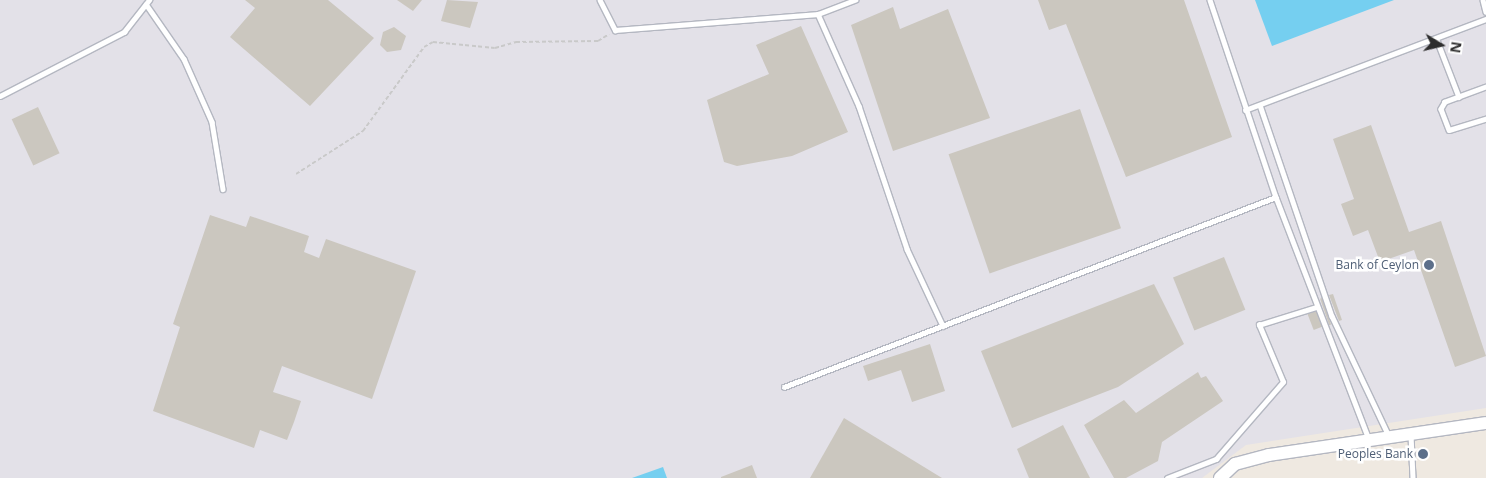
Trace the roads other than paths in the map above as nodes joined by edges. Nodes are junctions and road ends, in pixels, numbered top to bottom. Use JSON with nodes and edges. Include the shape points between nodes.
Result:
{"nodes":[{"id":1,"x":600,"y":0,"type":"edge"},
{"id":2,"x":855,"y":0,"type":"edge"},
{"id":3,"x":1210,"y":0,"type":"edge"},
{"id":4,"x":1483,"y":0,"type":"edge"},
{"id":5,"x":147,"y":2,"type":"edge"},
{"id":6,"x":1486,"y":12,"type":"edge"},
{"id":7,"x":818,"y":14,"type":"junction"},
{"id":8,"x":1486,"y":19,"type":"edge"},
{"id":9,"x":1437,"y":40,"type":"junction"},
{"id":10,"x":1486,"y":87,"type":"edge"},
{"id":11,"x":0,"y":96,"type":"edge"},
{"id":12,"x":1459,"y":97,"type":"junction"},
{"id":13,"x":1260,"y":104,"type":"junction"},
{"id":14,"x":1245,"y":110,"type":"junction"},
{"id":15,"x":1486,"y":119,"type":"edge"},
{"id":16,"x":223,"y":189,"type":"dead end"},
{"id":17,"x":1276,"y":197,"type":"junction"},
{"id":18,"x":1316,"y":307,"type":"junction"},
{"id":19,"x":943,"y":326,"type":"junction"},
{"id":20,"x":784,"y":387,"type":"dead end"},
{"id":21,"x":1486,"y":423,"type":"edge"},
{"id":22,"x":1411,"y":434,"type":"junction"},
{"id":23,"x":1389,"y":437,"type":"junction"},
{"id":24,"x":1369,"y":440,"type":"junction"},
{"id":25,"x":1167,"y":478,"type":"edge"},
{"id":26,"x":1220,"y":478,"type":"edge"},
{"id":27,"x":1413,"y":478,"type":"edge"}],
"edges":[{"from":1,"to":7,"type":"lane","via":[[615,30]]},
{"from":2,"to":7,"type":"lane"},
{"from":3,"to":14,"type":"lane"},
{"from":4,"to":6,"type":"lane"},
{"from":5,"to":11,"type":"lane","via":[[124,32]]},
{"from":5,"to":16,"type":"lane","via":[[184,58],[212,122]]},
{"from":7,"to":19,"type":"lane","via":[[859,106],[907,249]]},
{"from":8,"to":9,"type":"lane"},
{"from":9,"to":12,"type":"lane"},
{"from":9,"to":13,"type":"lane"},
{"from":10,"to":12,"type":"lane"},
{"from":12,"to":15,"type":"lane","via":[[1445,102],[1441,110],[1448,130]]},
{"from":13,"to":14,"type":"lane"},
{"from":13,"to":23,"type":"lane","via":[[1332,316]]},
{"from":14,"to":17,"type":"lane"},
{"from":17,"to":18,"type":"lane"},
{"from":17,"to":19,"type":"lane"},
{"from":18,"to":24,"type":"lane"},
{"from":18,"to":25,"type":"lane","via":[[1259,325],[1283,382],[1216,459]]},
{"from":19,"to":20,"type":"lane"},
{"from":21,"to":22,"type":"main road"},
{"from":22,"to":23,"type":"main road"},
{"from":22,"to":27,"type":"lane"},
{"from":23,"to":24,"type":"main road"},
{"from":24,"to":26,"type":"main road","via":[[1269,455],[1235,464]]}]}
